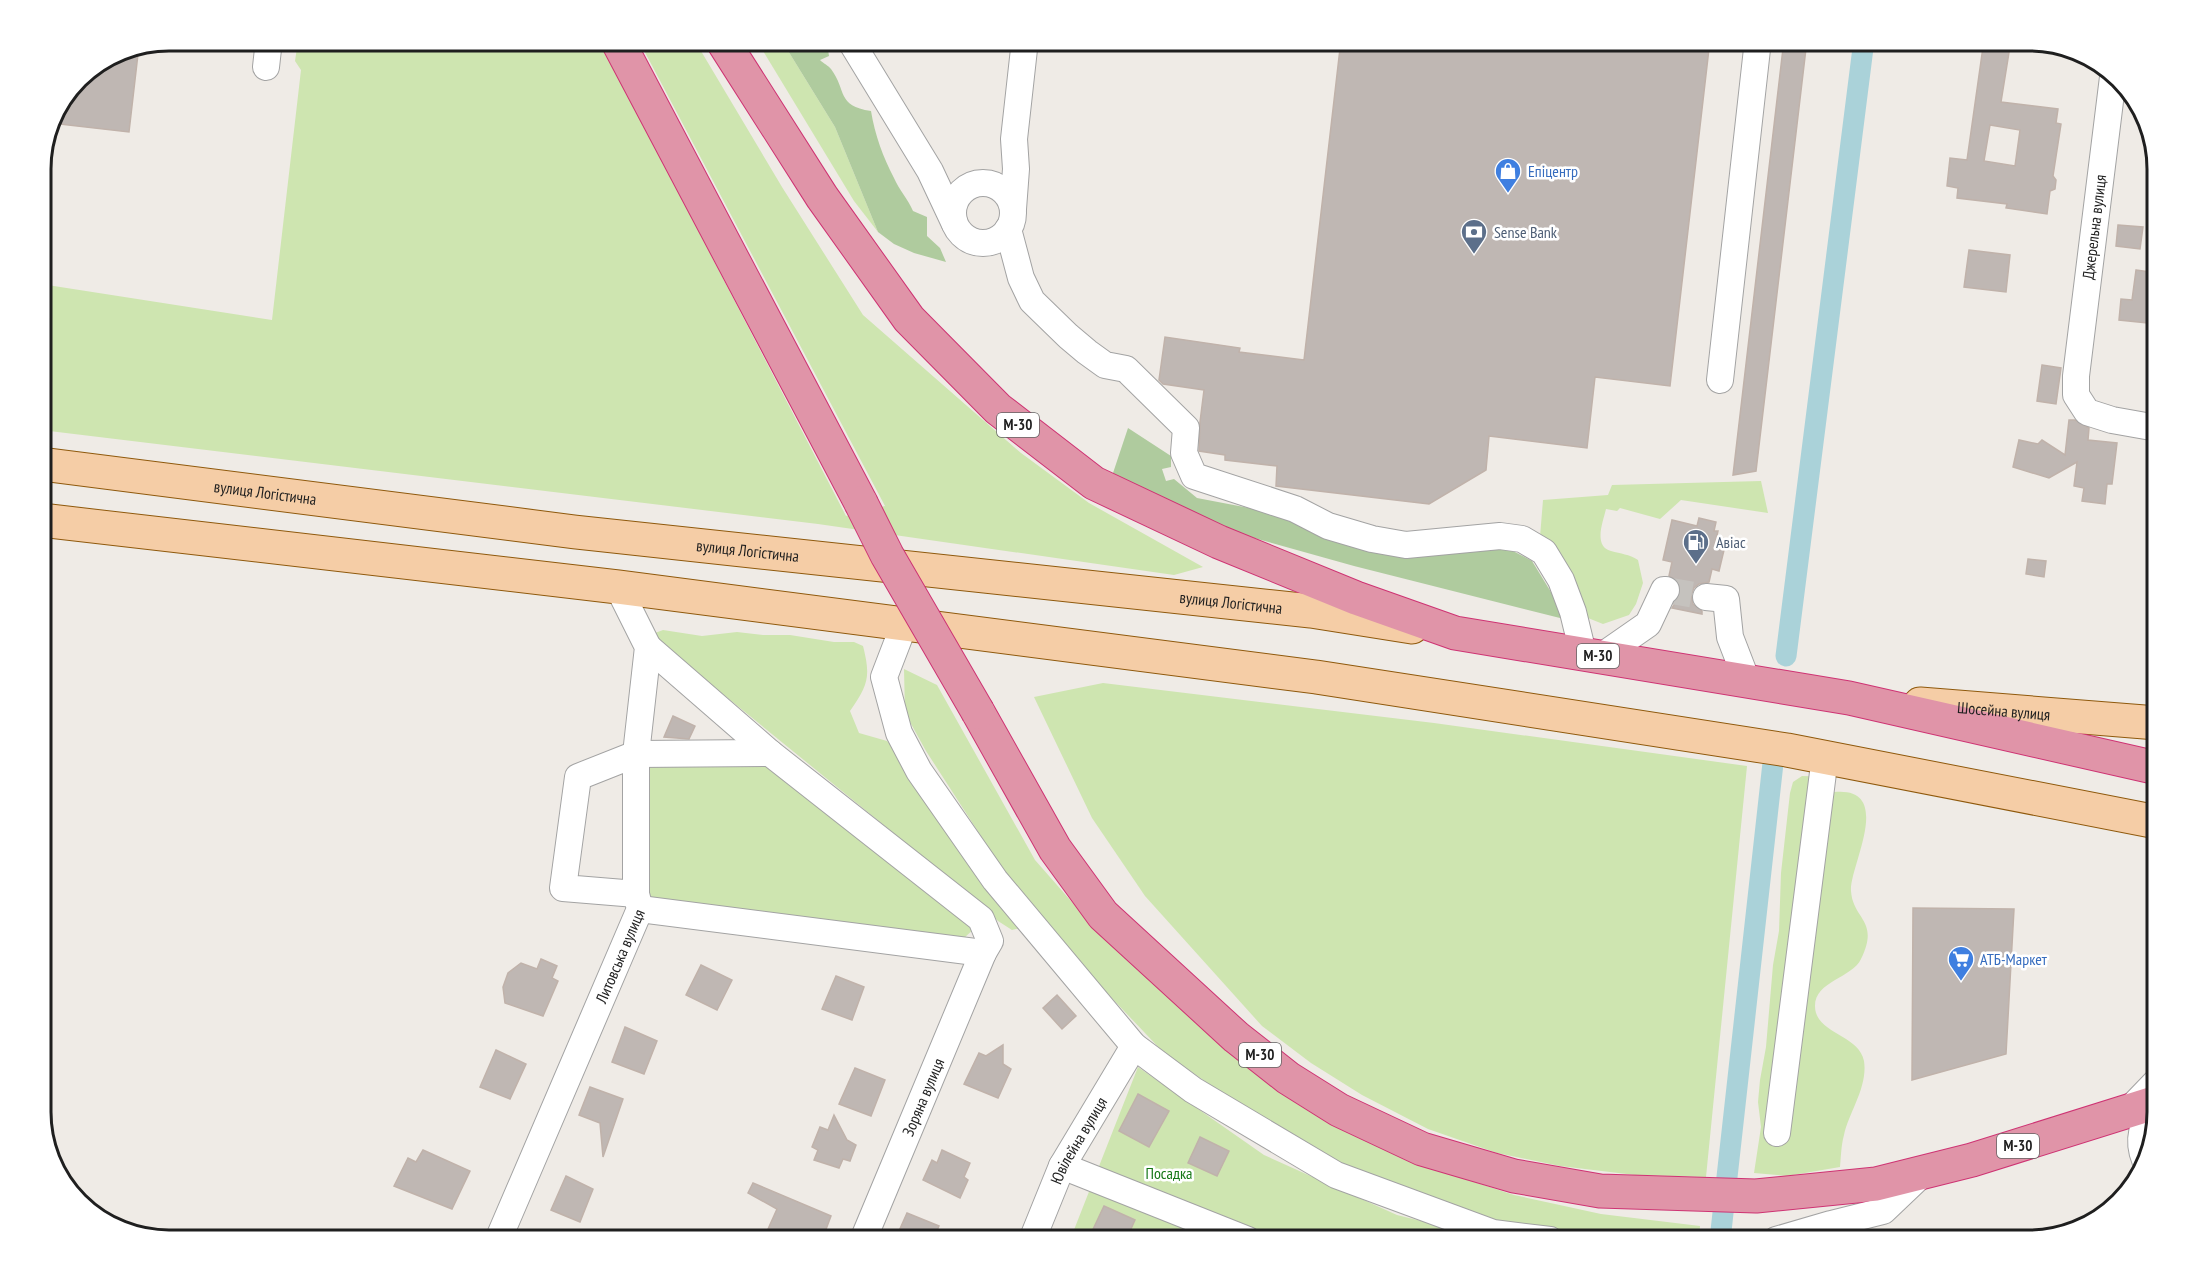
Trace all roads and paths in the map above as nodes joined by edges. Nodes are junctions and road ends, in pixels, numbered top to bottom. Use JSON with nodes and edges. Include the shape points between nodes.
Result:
{"nodes":[{"id":1,"x":268,"y":51,"type":"edge"},
{"id":2,"x":623,"y":51,"type":"edge"},
{"id":3,"x":729,"y":51,"type":"edge"},
{"id":4,"x":857,"y":51,"type":"edge"},
{"id":5,"x":1024,"y":51,"type":"edge"},
{"id":6,"x":1757,"y":51,"type":"edge"},
{"id":7,"x":266,"y":67,"type":"dead end"},
{"id":8,"x":2112,"y":86,"type":"edge"},
{"id":9,"x":1014,"y":140,"type":"junction"},
{"id":10,"x":930,"y":171,"type":"junction"},
{"id":11,"x":980,"y":183,"type":"junction"},
{"id":12,"x":1010,"y":219,"type":"junction"},
{"id":13,"x":954,"y":222,"type":"junction"},
{"id":14,"x":1720,"y":380,"type":"dead end"},
{"id":15,"x":2147,"y":426,"type":"edge"},
{"id":16,"x":51,"y":465,"type":"edge"},
{"id":17,"x":51,"y":521,"type":"edge"},
{"id":18,"x":618,"y":587,"type":"junction"},
{"id":19,"x":1666,"y":590,"type":"dead end"},
{"id":20,"x":1706,"y":597,"type":"tunnel mouth"},
{"id":21,"x":904,"y":625,"type":"junction"},
{"id":22,"x":1455,"y":633,"type":"junction"},
{"id":23,"x":648,"y":647,"type":"junction"},
{"id":24,"x":1592,"y":655,"type":"junction"},
{"id":25,"x":1744,"y":680,"type":"junction"},
{"id":26,"x":1849,"y":698,"type":"junction"},
{"id":27,"x":2147,"y":722,"type":"edge"},
{"id":28,"x":770,"y":753,"type":"junction"},
{"id":29,"x":636,"y":754,"type":"junction"},
{"id":30,"x":1825,"y":757,"type":"junction"},
{"id":31,"x":2147,"y":766,"type":"edge"},
{"id":32,"x":2147,"y":820,"type":"edge"},
{"id":33,"x":638,"y":901,"type":"junction"},
{"id":34,"x":983,"y":953,"type":"junction"},
{"id":35,"x":1134,"y":1046,"type":"junction"},
{"id":36,"x":2147,"y":1101,"type":"edge"},
{"id":37,"x":2147,"y":1107,"type":"edge"},
{"id":38,"x":1778,"y":1133,"type":"dead end"},
{"id":39,"x":2142,"y":1146,"type":"edge"},
{"id":40,"x":1062,"y":1166,"type":"junction"},
{"id":41,"x":1924,"y":1172,"type":"junction"},
{"id":42,"x":502,"y":1230,"type":"edge"},
{"id":43,"x":867,"y":1230,"type":"edge"},
{"id":44,"x":1036,"y":1230,"type":"edge"},
{"id":45,"x":1223,"y":1230,"type":"edge"},
{"id":46,"x":1485,"y":1230,"type":"edge"},
{"id":47,"x":1810,"y":1230,"type":"edge"}],
"edges":[{"from":1,"to":7,"type":"street"},
{"from":2,"to":41,"type":"highway","number":"М-30","bridge":true,"via":[[887,555],[1055,849],[1103,915],[1236,1037],[1287,1078],[1339,1110],[1422,1149],[1514,1176],[1600,1191],[1756,1196],[1876,1184]]},
{"from":3,"to":22,"type":"highway","number":"М-30","via":[[822,197],[909,319],[998,409],[1094,483],[1219,542]]},
{"from":4,"to":10,"type":"street"},
{"from":5,"to":9,"type":"street"},
{"from":6,"to":14,"type":"street"},
{"from":8,"to":15,"type":"street","name":"Джерельна вулиця","via":[[2076,395],[2087,412]]},
{"from":9,"to":11,"type":"street","via":[[995,176]]},
{"from":9,"to":12,"type":"street","via":[[1016,169]]},
{"from":10,"to":11,"type":"street","via":[[941,180],[959,185]]},
{"from":10,"to":13,"type":"street"},
{"from":11,"to":12,"type":"street","via":[[1004,191],[1010,199]]},
{"from":11,"to":13,"type":"street","via":[[958,195]]},
{"from":12,"to":13,"type":"street","via":[[1001,237],[984,243],[974,242],[958,231]]},
{"from":12,"to":24,"type":"street","via":[[1021,278],[1032,301],[1087,352],[1105,365],[1126,369],[1186,428],[1184,453],[1194,476],[1372,539],[1406,545],[1500,536],[1522,539],[1544,552],[1561,580]]},
{"from":16,"to":22,"type":"main road","name":"вулиця Логістична","via":[[586,533],[1311,611]]},
{"from":17,"to":18,"type":"main road"},
{"from":18,"to":21,"type":"main road"},
{"from":18,"to":23,"type":"street"},
{"from":19,"to":24,"type":"street","via":[[1648,624]]},
{"from":20,"to":25,"type":"street","via":[[1726,599],[1730,637]]},
{"from":21,"to":30,"type":"main road","via":[[1316,677]]},
{"from":21,"to":35,"type":"street","via":[[885,677],[898,733],[919,771],[995,880]]},
{"from":22,"to":24,"type":"highway","number":"М-30"},
{"from":23,"to":28,"type":"street"},
{"from":23,"to":29,"type":"street","name":"Литовська вулиця"},
{"from":24,"to":25,"type":"highway","number":"М-30"},
{"from":25,"to":26,"type":"highway","number":"М-30"},
{"from":26,"to":27,"type":"main road","name":"Шосейна вулиця"},
{"from":26,"to":31,"type":"highway","number":"М-30"},
{"from":28,"to":29,"type":"street"},
{"from":28,"to":34,"type":"street","via":[[981,919],[990,942]]},
{"from":29,"to":33,"type":"street","name":"Литовська вулиця"},
{"from":29,"to":33,"type":"street","via":[[578,777],[563,888]]},
{"from":30,"to":32,"type":"main road"},
{"from":30,"to":38,"type":"street"},
{"from":33,"to":34,"type":"street"},
{"from":33,"to":42,"type":"street","name":"Литовська вулиця"},
{"from":34,"to":43,"type":"street","name":"Зоряна вулиця"},
{"from":35,"to":40,"type":"street","name":"Ювілейна вулиця"},
{"from":35,"to":46,"type":"street","via":[[1193,1090],[1336,1175]]},
{"from":36,"to":41,"type":"highway","number":"М-30","via":[[1972,1160]]},
{"from":37,"to":39,"type":"street","via":[[2141,1129]]},
{"from":40,"to":44,"type":"street","name":"Ювілейна вулиця"},
{"from":40,"to":45,"type":"street"},
{"from":41,"to":47,"type":"street","via":[[1883,1211]]}]}
